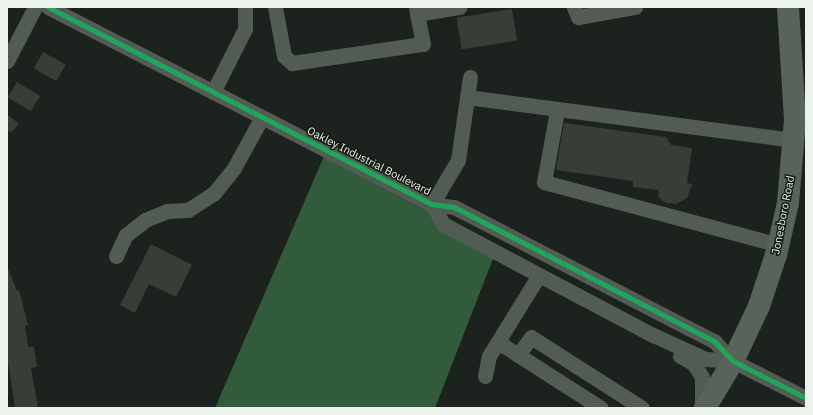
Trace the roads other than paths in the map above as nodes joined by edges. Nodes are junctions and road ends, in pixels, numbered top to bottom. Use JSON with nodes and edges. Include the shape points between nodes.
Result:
{"nodes":[{"id":1,"x":35,"y":7,"type":"edge"},
{"id":2,"x":48,"y":7,"type":"edge"},
{"id":3,"x":245,"y":7,"type":"edge"},
{"id":4,"x":275,"y":7,"type":"edge"},
{"id":5,"x":459,"y":7,"type":"edge"},
{"id":6,"x":574,"y":7,"type":"edge"},
{"id":7,"x":635,"y":7,"type":"edge"},
{"id":8,"x":788,"y":7,"type":"edge"},
{"id":9,"x":417,"y":11,"type":"edge"},
{"id":10,"x":7,"y":61,"type":"edge"},
{"id":11,"x":470,"y":76,"type":"dead end"},
{"id":12,"x":213,"y":92,"type":"junction"},
{"id":13,"x":467,"y":97,"type":"junction"},
{"id":14,"x":557,"y":111,"type":"junction"},
{"id":15,"x":262,"y":117,"type":"junction"},
{"id":16,"x":801,"y":119,"type":"edge"},
{"id":17,"x":795,"y":140,"type":"junction"},
{"id":18,"x":432,"y":204,"type":"junction"},
{"id":19,"x":779,"y":245,"type":"junction"},
{"id":20,"x":116,"y":256,"type":"dead end"},
{"id":21,"x":539,"y":275,"type":"junction"},
{"id":22,"x":600,"y":307,"type":"junction"},
{"id":23,"x":498,"y":342,"type":"junction"},
{"id":24,"x":518,"y":355,"type":"junction"},
{"id":25,"x":733,"y":361,"type":"junction"},
{"id":26,"x":485,"y":376,"type":"dead end"},
{"id":27,"x":806,"y":398,"type":"edge"},
{"id":28,"x":600,"y":408,"type":"edge"},
{"id":29,"x":642,"y":408,"type":"edge"},
{"id":30,"x":703,"y":408,"type":"edge"}],
"edges":[{"from":1,"to":10,"type":"street"},
{"from":2,"to":12,"type":"street","name":"Oakley Industrial Boulevard"},
{"from":3,"to":12,"type":"street","via":[[244,29]]},
{"from":4,"to":9,"type":"street","via":[[284,56],[292,63],[298,64],[423,44]]},
{"from":5,"to":9,"type":"street"},
{"from":6,"to":7,"type":"street","via":[[578,17]]},
{"from":8,"to":16,"type":"highway","name":"Jonesboro Road"},
{"from":11,"to":13,"type":"street"},
{"from":12,"to":15,"type":"street","name":"Oakley Industrial Boulevard"},
{"from":13,"to":14,"type":"street"},
{"from":13,"to":18,"type":"street","via":[[458,160]]},
{"from":14,"to":17,"type":"street"},
{"from":14,"to":19,"type":"street","via":[[544,182]]},
{"from":15,"to":18,"type":"street","name":"Oakley Industrial Boulevard"},
{"from":15,"to":20,"type":"street","via":[[234,168],[214,193],[188,210],[167,210],[145,220],[126,235]]},
{"from":16,"to":17,"type":"highway","name":"Jonesboro Road"},
{"from":17,"to":19,"type":"highway","name":"Jonesboro Road","via":[[789,197]]},
{"from":18,"to":21,"type":"street","name":"Oakley Industrial Boulevard","via":[[443,224]]},
{"from":18,"to":25,"type":"street","name":"Oakley Industrial Boulevard","via":[[454,207],[715,342]]},
{"from":19,"to":25,"type":"highway","name":"Jonesboro Road","via":[[759,306]]},
{"from":21,"to":22,"type":"street","name":"Oakley Industrial Boulevard"},
{"from":21,"to":23,"type":"street"},
{"from":22,"to":25,"type":"street","name":"Oakley Industrial Boulevard","via":[[706,359]]},
{"from":22,"to":30,"type":"street","via":[[605,319],[693,363],[702,377]]},
{"from":23,"to":24,"type":"street"},
{"from":23,"to":26,"type":"street","via":[[489,356]]},
{"from":24,"to":28,"type":"street"},
{"from":24,"to":29,"type":"street","via":[[531,337]]},
{"from":25,"to":27,"type":"street","name":"Oakley Industrial Boulevard"},
{"from":25,"to":30,"type":"highway","name":"Jonesboro Road"}]}
